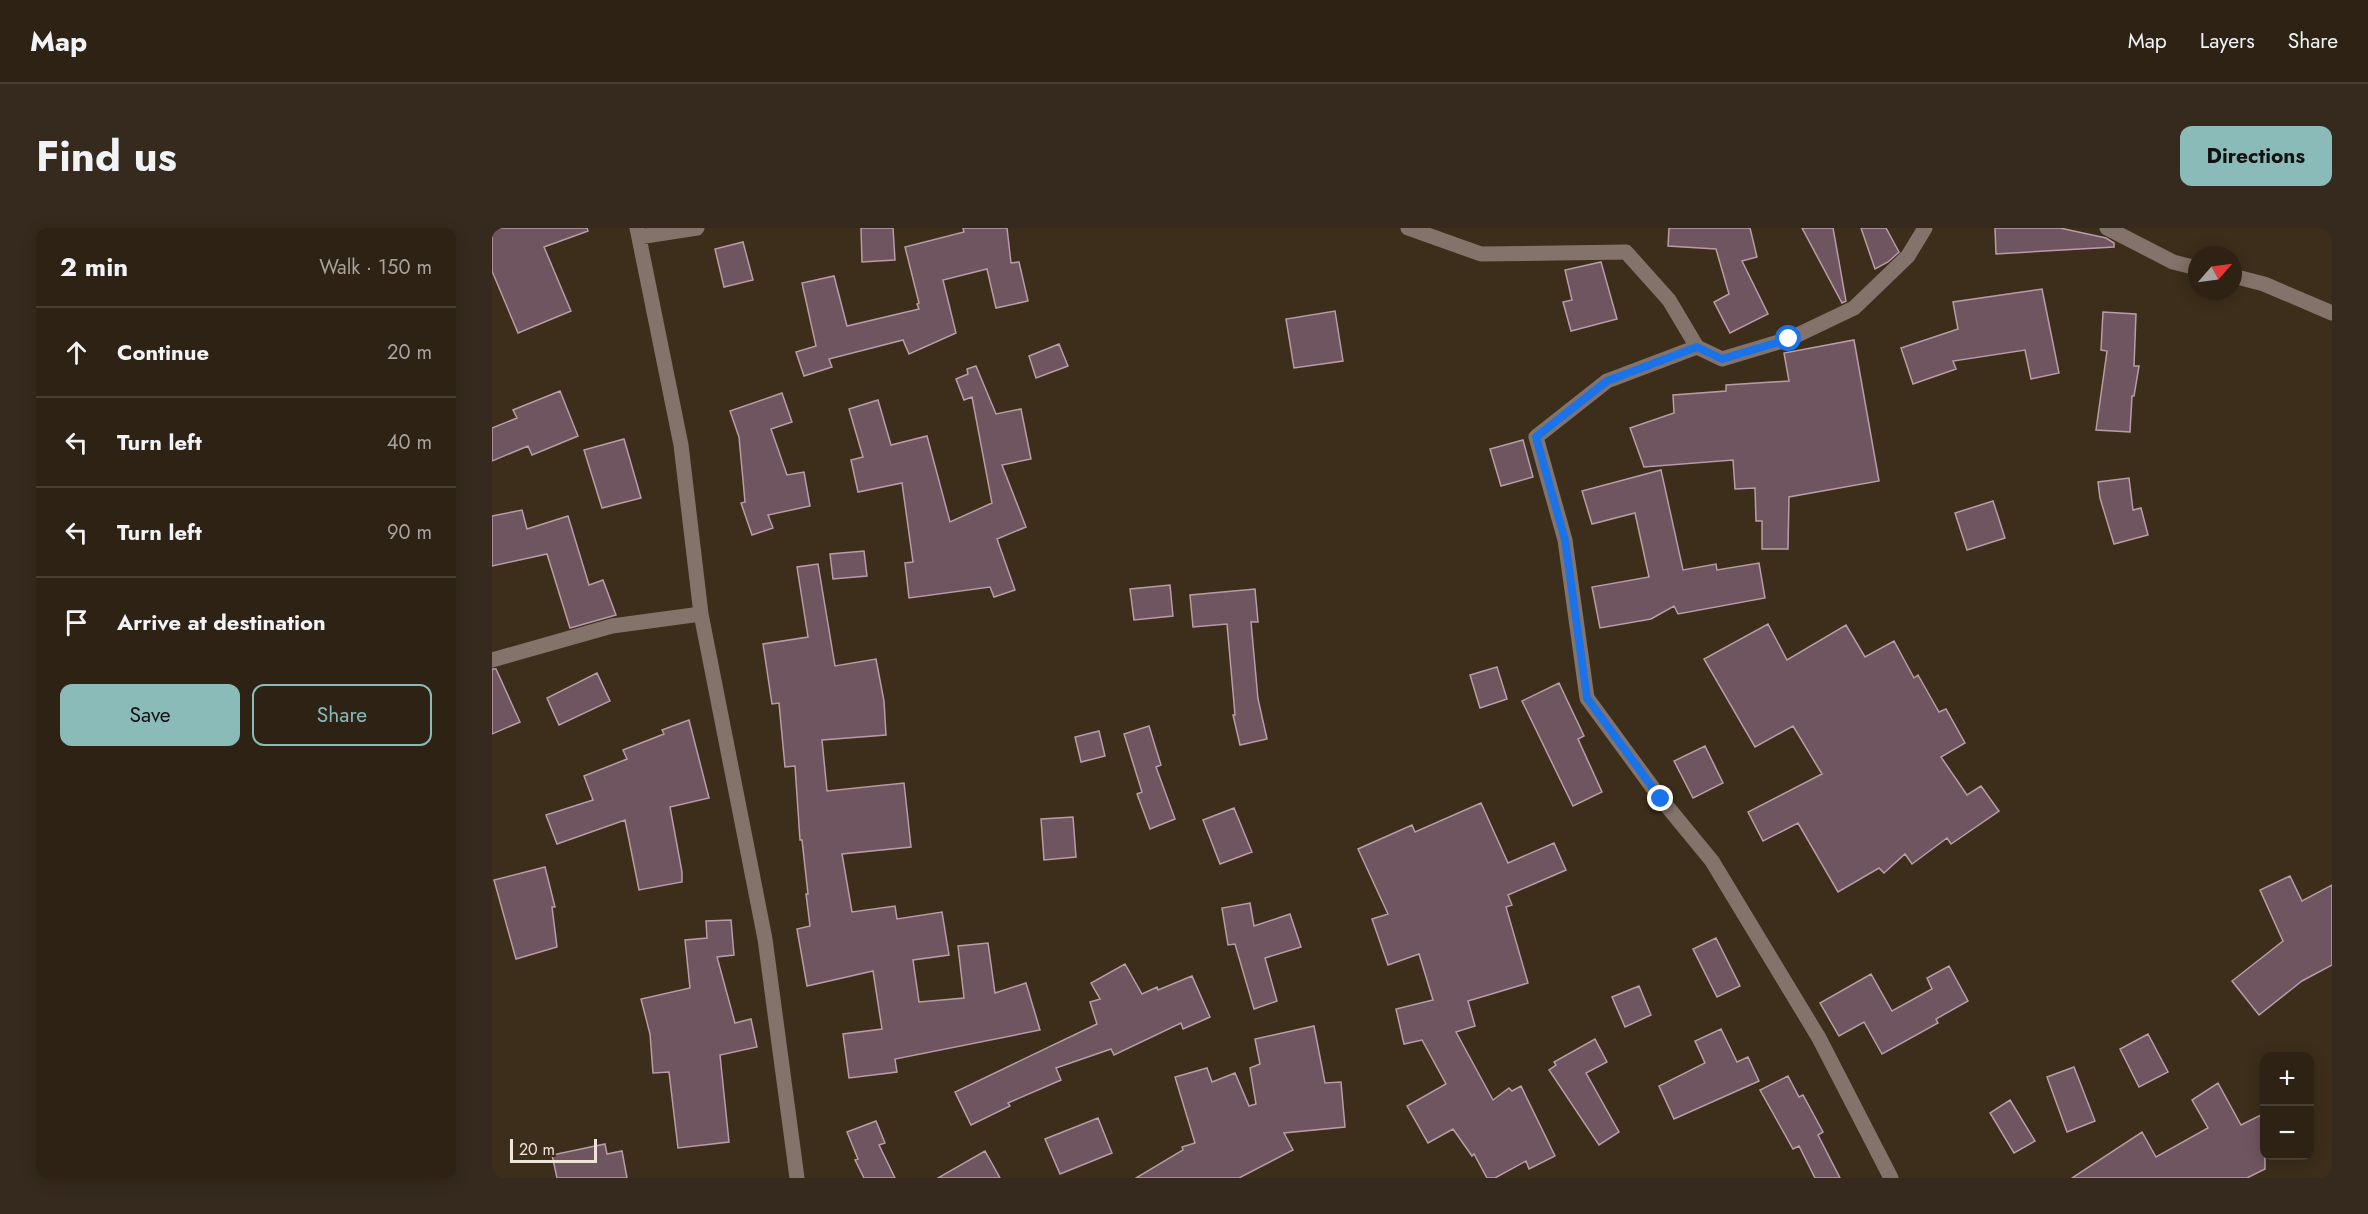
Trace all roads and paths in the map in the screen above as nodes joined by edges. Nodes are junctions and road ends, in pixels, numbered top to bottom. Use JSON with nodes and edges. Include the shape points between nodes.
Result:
{"nodes":[{"id":1,"x":697,"y":228,"type":"edge"},
{"id":2,"x":1408,"y":228,"type":"edge"},
{"id":3,"x":1925,"y":228,"type":"edge"},
{"id":4,"x":2107,"y":228,"type":"edge"},
{"id":5,"x":638,"y":233,"type":"edge"},
{"id":6,"x":2188,"y":266,"type":"edge"},
{"id":7,"x":2242,"y":278,"type":"edge"},
{"id":8,"x":2332,"y":314,"type":"edge"},
{"id":9,"x":1697,"y":347,"type":"junction"},
{"id":10,"x":700,"y":614,"type":"junction"},
{"id":11,"x":492,"y":660,"type":"edge"},
{"id":12,"x":797,"y":1178,"type":"edge"},
{"id":13,"x":1891,"y":1178,"type":"edge"}],
"edges":[{"from":1,"to":5,"type":"street"},
{"from":2,"to":9,"type":"street","via":[[1481,254],[1626,252],[1669,300]]},
{"from":3,"to":9,"type":"street","via":[[1908,256],[1854,308],[1789,339],[1722,359]]},
{"from":4,"to":6,"type":"street"},
{"from":5,"to":10,"type":"street","via":[[681,445]]},
{"from":7,"to":8,"type":"street"},
{"from":9,"to":13,"type":"street","via":[[1607,381],[1536,437],[1565,540],[1587,698],[1712,861],[1819,1038]]},
{"from":10,"to":11,"type":"street","via":[[612,626]]},
{"from":10,"to":12,"type":"street","via":[[765,939]]}]}
